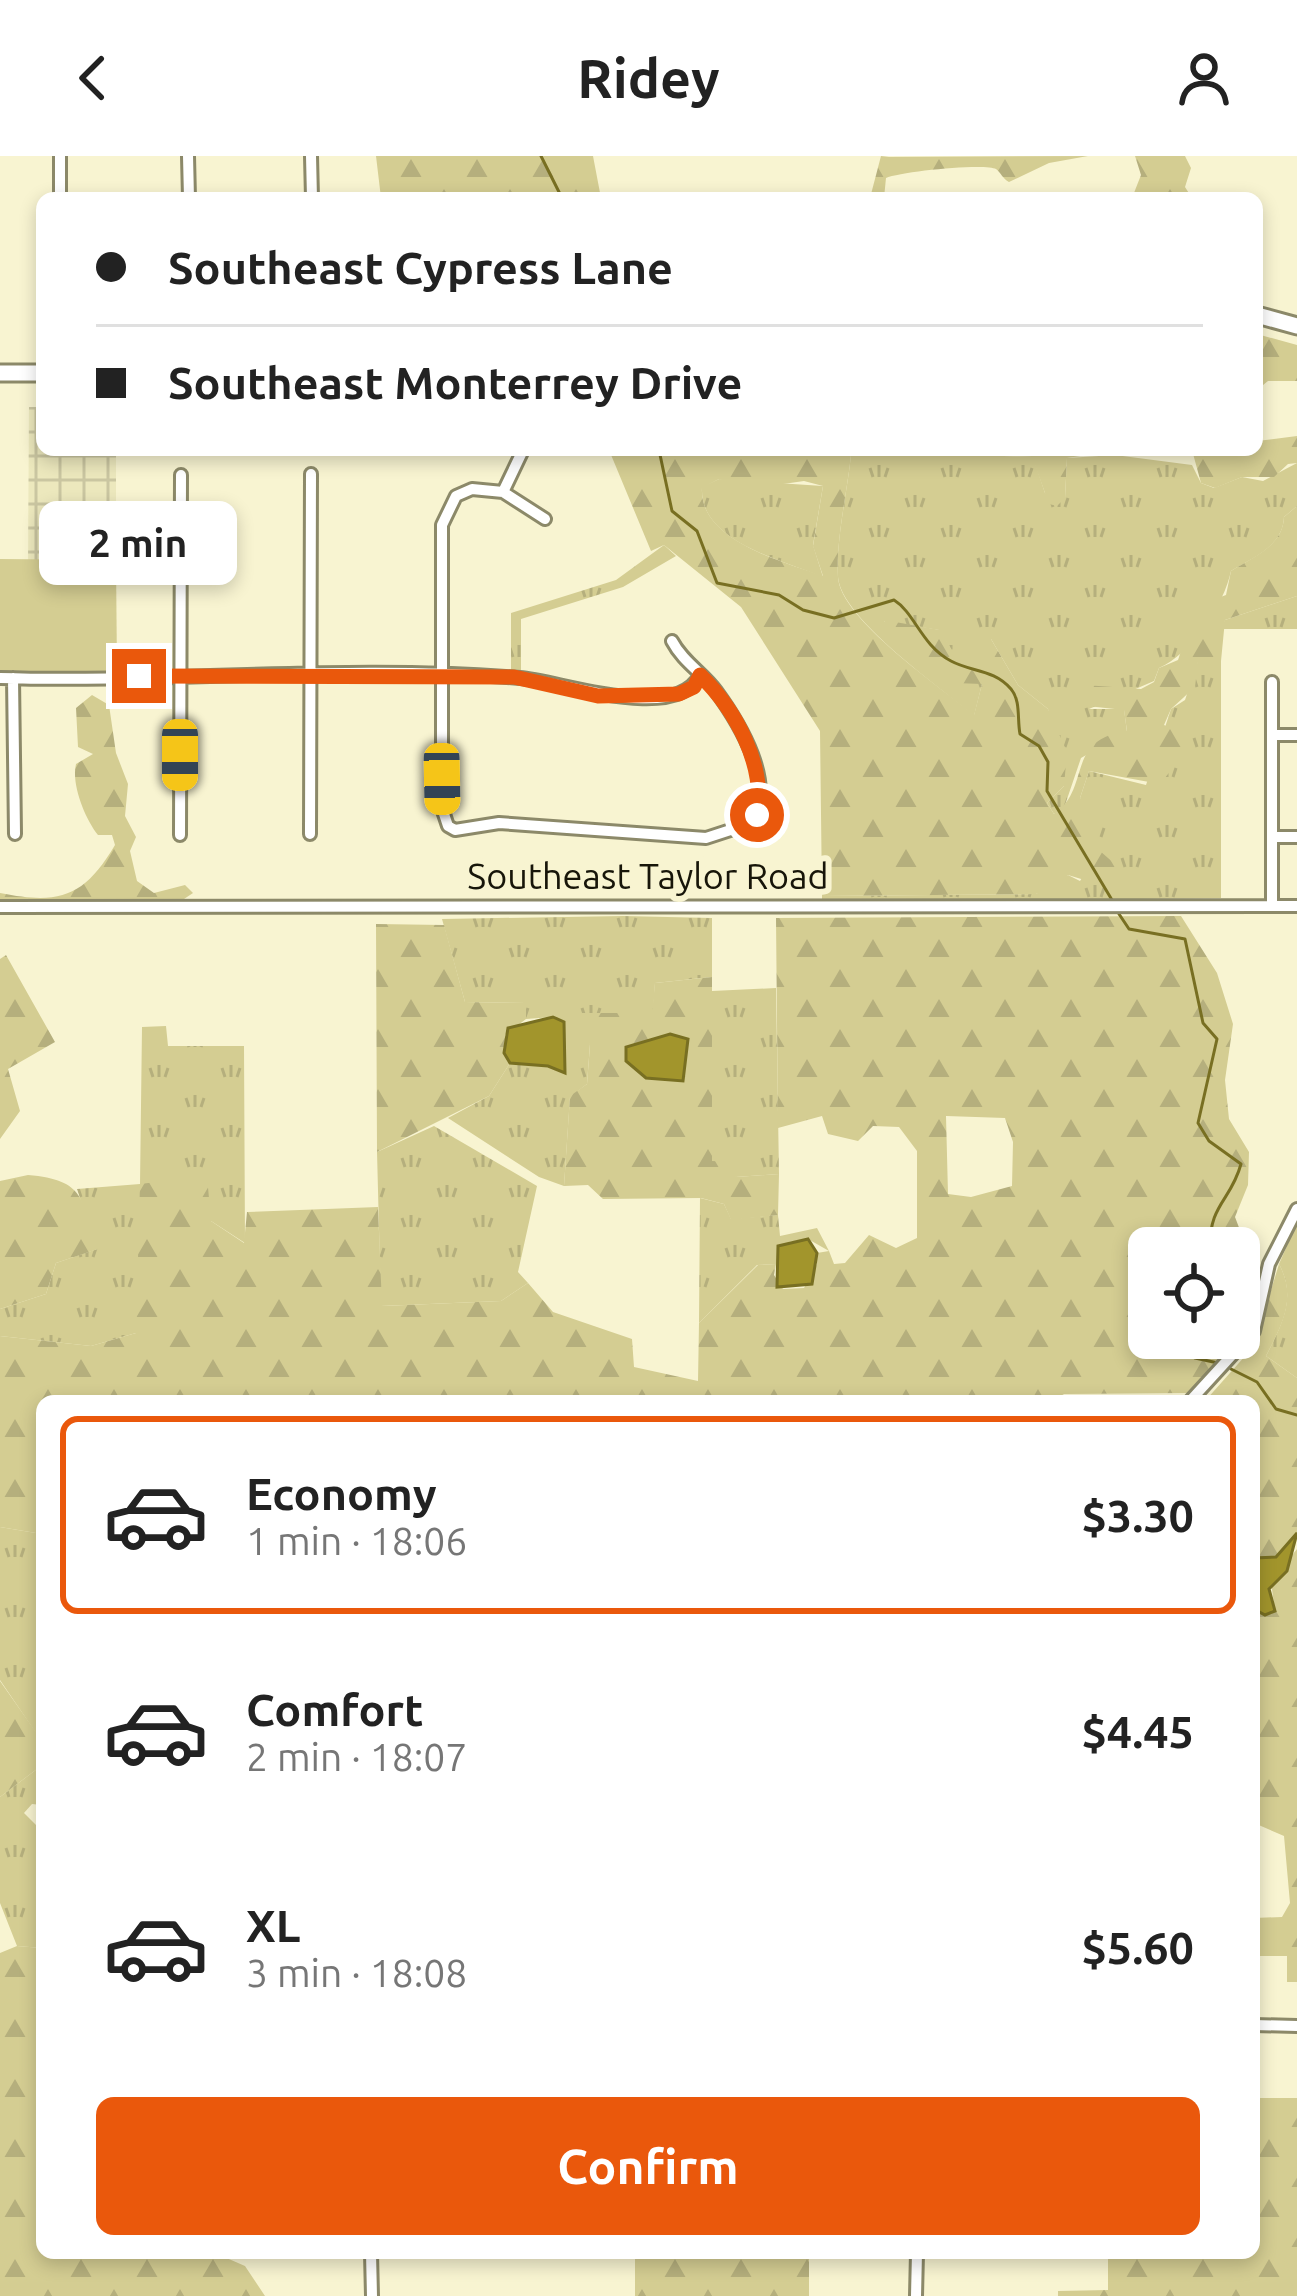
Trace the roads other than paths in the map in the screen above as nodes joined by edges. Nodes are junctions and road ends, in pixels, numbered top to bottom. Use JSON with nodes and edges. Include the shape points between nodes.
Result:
{"nodes":[{"id":1,"x":60,"y":156,"type":"edge"},
{"id":2,"x":188,"y":156,"type":"edge"},
{"id":3,"x":311,"y":156,"type":"edge"},
{"id":4,"x":60,"y":192,"type":"edge"},
{"id":5,"x":189,"y":192,"type":"edge"},
{"id":6,"x":312,"y":192,"type":"edge"},
{"id":7,"x":1263,"y":317,"type":"edge"},
{"id":8,"x":1297,"y":326,"type":"edge"},
{"id":9,"x":0,"y":373,"type":"edge"},
{"id":10,"x":36,"y":373,"type":"edge"},
{"id":11,"x":514,"y":456,"type":"edge"},
{"id":12,"x":520,"y":456,"type":"edge"},
{"id":13,"x":515,"y":466,"type":"junction"},
{"id":14,"x":311,"y":474,"type":"dead end"},
{"id":15,"x":181,"y":475,"type":"dead end"},
{"id":16,"x":503,"y":492,"type":"junction"},
{"id":17,"x":544,"y":519,"type":"dead end"},
{"id":18,"x":672,"y":641,"type":"dead end"},
{"id":19,"x":700,"y":675,"type":"junction"},
{"id":20,"x":180,"y":676,"type":"junction"},
{"id":21,"x":310,"y":676,"type":"junction"},
{"id":22,"x":444,"y":677,"type":"junction"},
{"id":23,"x":6,"y":678,"type":"edge"},
{"id":24,"x":1272,"y":682,"type":"dead end"},
{"id":25,"x":1272,"y":735,"type":"junction"},
{"id":26,"x":1297,"y":735,"type":"edge"},
{"id":27,"x":15,"y":834,"type":"dead end"},
{"id":28,"x":310,"y":834,"type":"dead end"},
{"id":29,"x":180,"y":835,"type":"dead end"},
{"id":30,"x":1274,"y":837,"type":"junction"},
{"id":31,"x":1297,"y":837,"type":"edge"},
{"id":32,"x":1272,"y":906,"type":"junction"},
{"id":33,"x":1297,"y":906,"type":"edge"},
{"id":34,"x":0,"y":907,"type":"edge"},
{"id":35,"x":1297,"y":1209,"type":"edge"},
{"id":36,"x":1195,"y":1395,"type":"edge"},
{"id":37,"x":1260,"y":2025,"type":"edge"},
{"id":38,"x":1297,"y":2026,"type":"edge"},
{"id":39,"x":371,"y":2259,"type":"edge"},
{"id":40,"x":916,"y":2259,"type":"edge"},
{"id":41,"x":372,"y":2296,"type":"edge"},
{"id":42,"x":916,"y":2296,"type":"edge"}],
"edges":[{"from":1,"to":4,"type":"street"},
{"from":2,"to":5,"type":"street"},
{"from":3,"to":6,"type":"street"},
{"from":7,"to":8,"type":"main road"},
{"from":9,"to":10,"type":"main road"},
{"from":11,"to":13,"type":"street"},
{"from":12,"to":13,"type":"street"},
{"from":13,"to":16,"type":"street"},
{"from":14,"to":21,"type":"street"},
{"from":15,"to":20,"type":"street"},
{"from":16,"to":17,"type":"street"},
{"from":16,"to":22,"type":"street","via":[[453,492],[442,525]]},
{"from":18,"to":19,"type":"street"},
{"from":19,"to":22,"type":"street","via":[[679,694],[598,696],[535,679]]},
{"from":19,"to":22,"type":"street","via":[[754,760],[759,805],[757,827],[706,838],[499,823],[444,830]]},
{"from":20,"to":21,"type":"street"},
{"from":20,"to":23,"type":"street"},
{"from":20,"to":29,"type":"street"},
{"from":21,"to":22,"type":"street"},
{"from":21,"to":28,"type":"street"},
{"from":23,"to":27,"type":"street"},
{"from":24,"to":25,"type":"street"},
{"from":25,"to":26,"type":"street"},
{"from":25,"to":30,"type":"street"},
{"from":30,"to":31,"type":"street"},
{"from":30,"to":32,"type":"street"},
{"from":32,"to":33,"type":"street","name":"Southeast Taylor Road"},
{"from":32,"to":34,"type":"street","name":"Southeast Taylor Road"},
{"from":35,"to":36,"type":"street","via":[[1269,1264],[1254,1331]]},
{"from":37,"to":38,"type":"street"},
{"from":39,"to":41,"type":"street"},
{"from":40,"to":42,"type":"street"}]}
